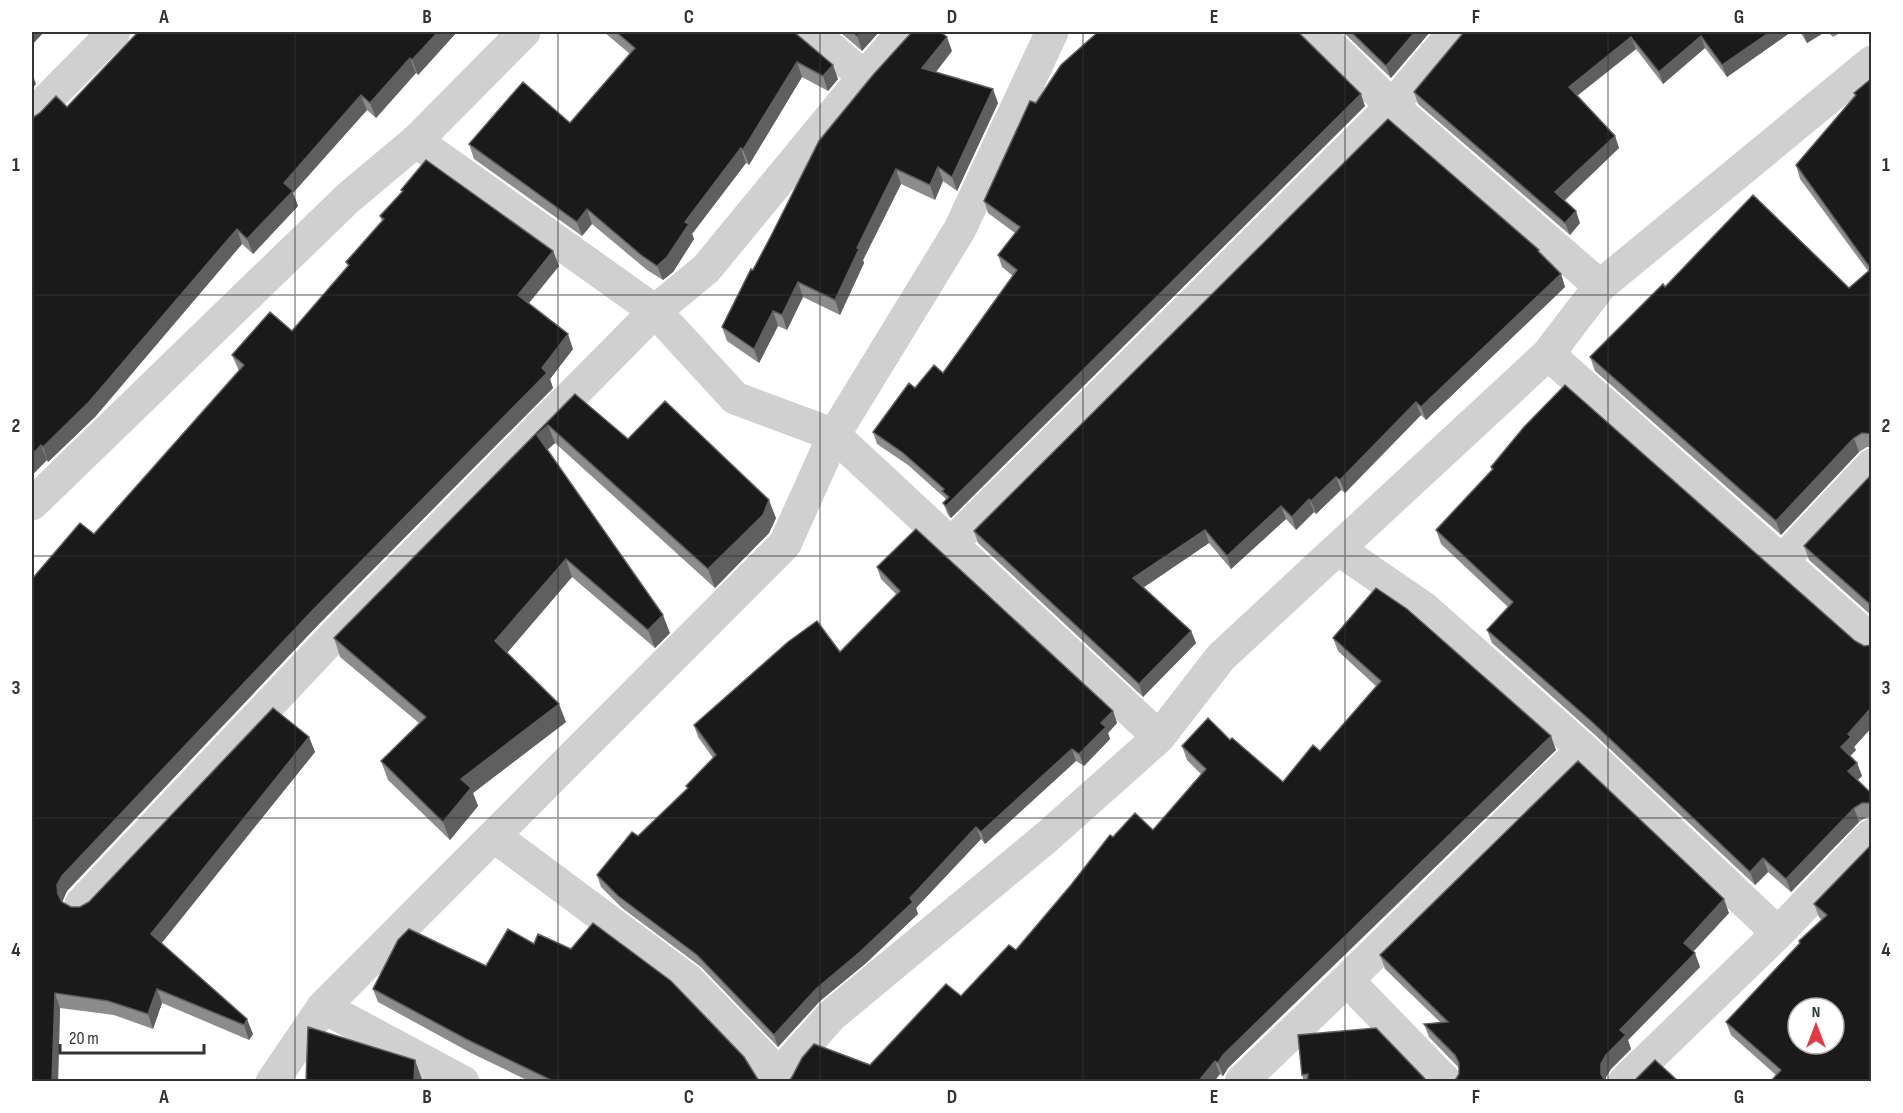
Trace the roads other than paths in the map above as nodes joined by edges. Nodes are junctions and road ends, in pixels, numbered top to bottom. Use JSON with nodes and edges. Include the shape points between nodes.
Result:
{"nodes":[{"id":1,"x":114,"y":32,"type":"edge"},
{"id":2,"x":524,"y":32,"type":"edge"},
{"id":3,"x":812,"y":32,"type":"edge"},
{"id":4,"x":904,"y":32,"type":"edge"},
{"id":5,"x":1052,"y":32,"type":"edge"},
{"id":6,"x":1317,"y":32,"type":"edge"},
{"id":7,"x":1454,"y":32,"type":"edge"},
{"id":8,"x":1872,"y":62,"type":"edge"},
{"id":9,"x":864,"y":77,"type":"junction"},
{"id":10,"x":1392,"y":106,"type":"junction"},
{"id":11,"x":32,"y":115,"type":"edge"},
{"id":12,"x":416,"y":141,"type":"junction"},
{"id":13,"x":1600,"y":286,"type":"junction"},
{"id":14,"x":655,"y":311,"type":"junction"},
{"id":15,"x":1548,"y":354,"type":"junction"},
{"id":16,"x":834,"y":435,"type":"junction"},
{"id":17,"x":1872,"y":465,"type":"edge"},
{"id":18,"x":32,"y":504,"type":"edge"},
{"id":19,"x":952,"y":543,"type":"junction"},
{"id":20,"x":1338,"y":549,"type":"junction"},
{"id":21,"x":1782,"y":561,"type":"junction"},
{"id":22,"x":1872,"y":641,"type":"edge"},
{"id":23,"x":1159,"y":737,"type":"junction"},
{"id":24,"x":1583,"y":749,"type":"junction"},
{"id":25,"x":1872,"y":835,"type":"edge"},
{"id":26,"x":494,"y":836,"type":"junction"},
{"id":27,"x":81,"y":904,"type":"edge"},
{"id":28,"x":1778,"y":933,"type":"junction"},
{"id":29,"x":1347,"y":980,"type":"junction"},
{"id":30,"x":323,"y":1007,"type":"junction"},
{"id":31,"x":272,"y":1082,"type":"edge"},
{"id":32,"x":463,"y":1082,"type":"edge"},
{"id":33,"x":779,"y":1082,"type":"edge"},
{"id":34,"x":1241,"y":1082,"type":"edge"},
{"id":35,"x":1446,"y":1082,"type":"edge"},
{"id":36,"x":1624,"y":1082,"type":"edge"}],
"edges":[{"from":1,"to":11,"type":"street"},
{"from":2,"to":12,"type":"street"},
{"from":3,"to":9,"type":"street"},
{"from":4,"to":9,"type":"street"},
{"from":5,"to":16,"type":"street","via":[[960,229]]},
{"from":6,"to":10,"type":"street"},
{"from":7,"to":10,"type":"street"},
{"from":8,"to":13,"type":"street"},
{"from":9,"to":14,"type":"street","via":[[706,269]]},
{"from":10,"to":13,"type":"street"},
{"from":10,"to":19,"type":"street"},
{"from":12,"to":14,"type":"street"},
{"from":12,"to":18,"type":"street","via":[[348,198]]},
{"from":13,"to":15,"type":"street"},
{"from":14,"to":16,"type":"street","via":[[735,398]]},
{"from":14,"to":27,"type":"street","via":[[332,638]]},
{"from":15,"to":20,"type":"street"},
{"from":15,"to":21,"type":"street"},
{"from":16,"to":19,"type":"street"},
{"from":16,"to":26,"type":"street","via":[[785,544]]},
{"from":17,"to":21,"type":"street"},
{"from":19,"to":23,"type":"street"},
{"from":20,"to":23,"type":"street","via":[[1221,657]]},
{"from":20,"to":24,"type":"street","via":[[1424,608]]},
{"from":21,"to":22,"type":"street"},
{"from":23,"to":33,"type":"street","via":[[832,1015],[791,1061]]},
{"from":24,"to":28,"type":"street"},
{"from":24,"to":29,"type":"street"},
{"from":25,"to":28,"type":"street"},
{"from":26,"to":30,"type":"street"},
{"from":26,"to":33,"type":"street","via":[[688,980],[764,1059]]},
{"from":28,"to":36,"type":"street"},
{"from":29,"to":34,"type":"street"},
{"from":29,"to":35,"type":"street"},
{"from":30,"to":31,"type":"street"},
{"from":30,"to":32,"type":"street"}]}
